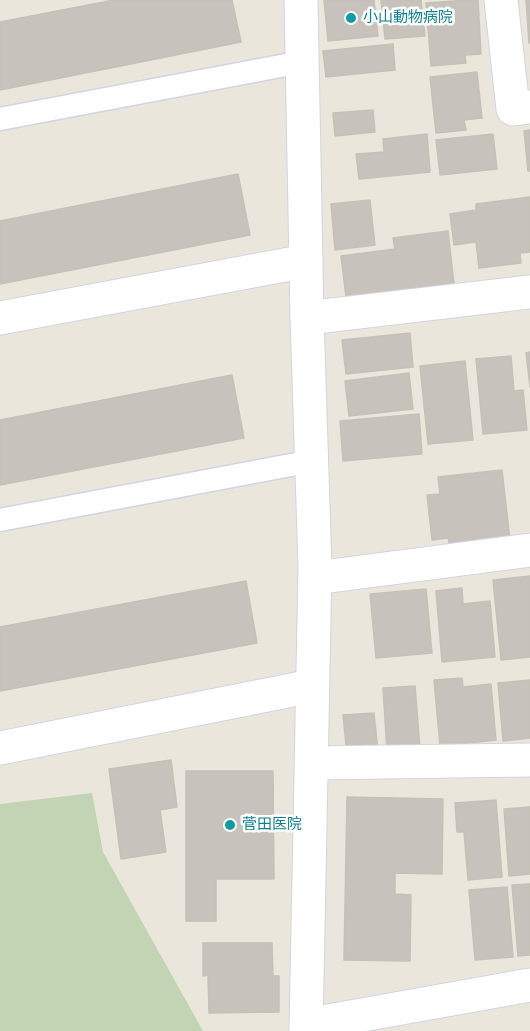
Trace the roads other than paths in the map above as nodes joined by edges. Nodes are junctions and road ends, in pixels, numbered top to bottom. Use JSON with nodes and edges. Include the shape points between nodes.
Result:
{"nodes":[{"id":1,"x":301,"y":0,"type":"edge"},
{"id":2,"x":501,"y":0,"type":"edge"},
{"id":3,"x":302,"y":62,"type":"junction"},
{"id":4,"x":530,"y":107,"type":"edge"},
{"id":5,"x":0,"y":119,"type":"edge"},
{"id":6,"x":306,"y":261,"type":"junction"},
{"id":7,"x":530,"y":292,"type":"edge"},
{"id":8,"x":0,"y":318,"type":"edge"},
{"id":9,"x":307,"y":318,"type":"junction"},
{"id":10,"x":312,"y":461,"type":"junction"},
{"id":11,"x":0,"y":520,"type":"edge"},
{"id":12,"x":530,"y":550,"type":"edge"},
{"id":13,"x":315,"y":578,"type":"junction"},
{"id":14,"x":312,"y":686,"type":"junction"},
{"id":15,"x":0,"y":748,"type":"edge"},
{"id":16,"x":530,"y":760,"type":"edge"},
{"id":17,"x":312,"y":763,"type":"junction"},
{"id":18,"x":530,"y":985,"type":"edge"},
{"id":19,"x":306,"y":1028,"type":"edge"}],
"edges":[{"from":1,"to":3,"type":"street"},
{"from":2,"to":4,"type":"street","via":[[513,109]]},
{"from":3,"to":5,"type":"lane"},
{"from":3,"to":6,"type":"street"},
{"from":6,"to":8,"type":"street"},
{"from":6,"to":9,"type":"street"},
{"from":7,"to":9,"type":"street"},
{"from":9,"to":10,"type":"street"},
{"from":10,"to":11,"type":"lane"},
{"from":10,"to":13,"type":"street"},
{"from":12,"to":13,"type":"street"},
{"from":13,"to":14,"type":"street"},
{"from":14,"to":15,"type":"street"},
{"from":14,"to":17,"type":"street"},
{"from":16,"to":17,"type":"street"},
{"from":17,"to":19,"type":"street"},
{"from":18,"to":19,"type":"street"}]}
